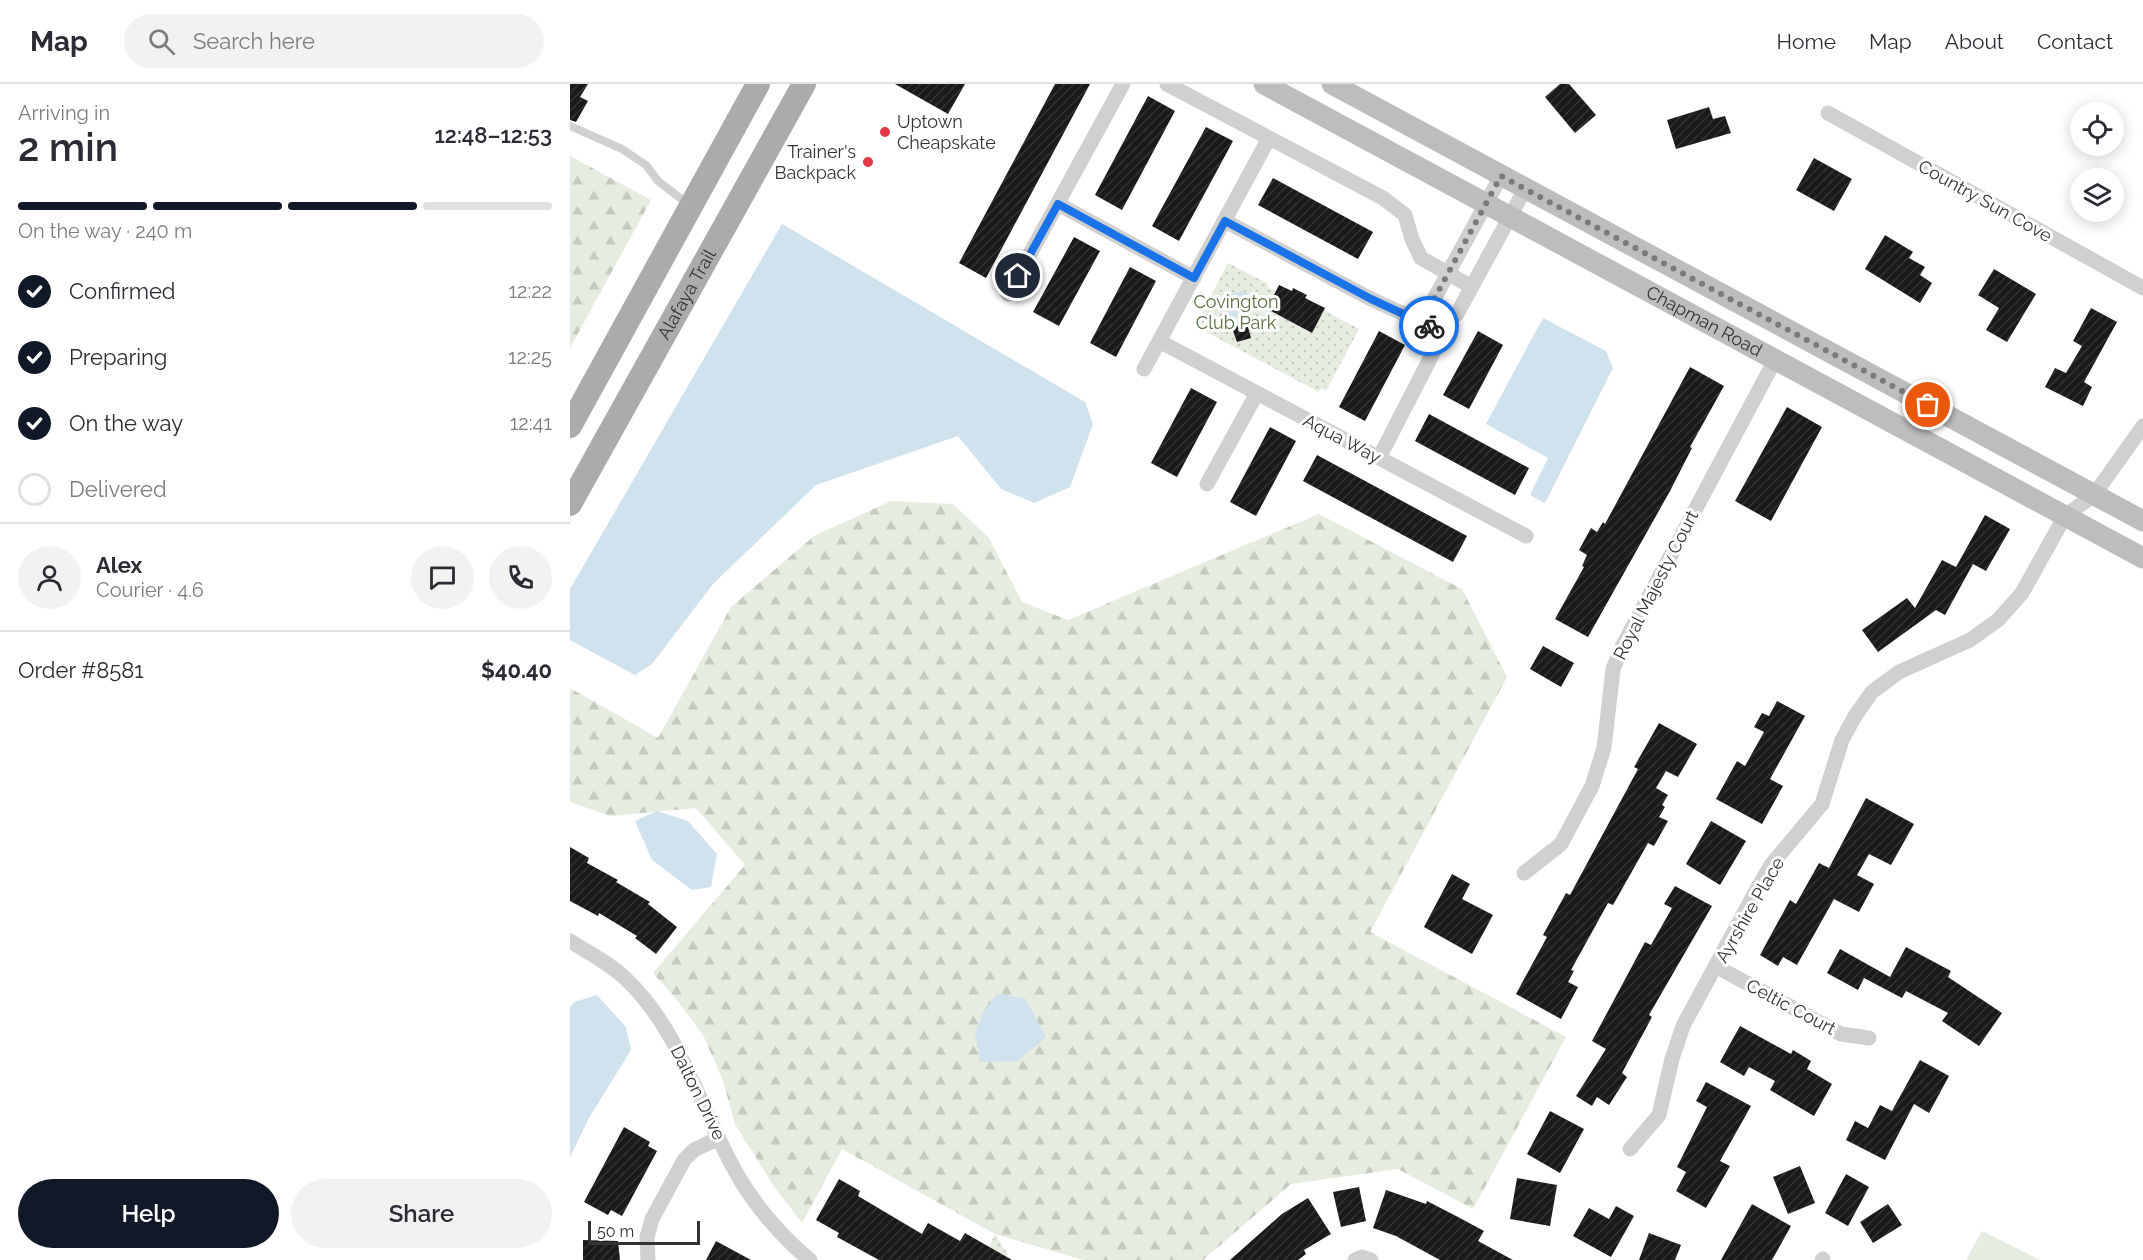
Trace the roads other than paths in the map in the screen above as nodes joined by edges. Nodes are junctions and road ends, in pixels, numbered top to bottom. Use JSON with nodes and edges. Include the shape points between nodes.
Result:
{"nodes":[{"id":1,"x":758,"y":84,"type":"edge"},
{"id":2,"x":804,"y":84,"type":"edge"},
{"id":3,"x":1123,"y":84,"type":"edge"},
{"id":4,"x":1167,"y":84,"type":"edge"},
{"id":5,"x":1264,"y":84,"type":"edge"},
{"id":6,"x":1332,"y":84,"type":"edge"},
{"id":7,"x":1828,"y":112,"type":"dead end"},
{"id":8,"x":570,"y":126,"type":"edge"},
{"id":9,"x":1269,"y":138,"type":"junction"},
{"id":10,"x":1501,"y":176,"type":"junction"},
{"id":11,"x":1525,"y":189,"type":"junction"},
{"id":12,"x":1486,"y":203,"type":"junction"},
{"id":13,"x":1058,"y":204,"type":"junction"},
{"id":14,"x":692,"y":207,"type":"junction"},
{"id":15,"x":1511,"y":216,"type":"junction"},
{"id":16,"x":1225,"y":221,"type":"junction"},
{"id":17,"x":1449,"y":275,"type":"junction"},
{"id":18,"x":1194,"y":278,"type":"junction"},
{"id":19,"x":1472,"y":287,"type":"junction"},
{"id":20,"x":2143,"y":288,"type":"edge"},
{"id":21,"x":1008,"y":294,"type":"dead end"},
{"id":22,"x":1432,"y":327,"type":"junction"},
{"id":23,"x":1159,"y":341,"type":"junction"},
{"id":24,"x":1775,"y":360,"type":"junction"},
{"id":25,"x":1144,"y":369,"type":"dead end"},
{"id":26,"x":1257,"y":393,"type":"junction"},
{"id":27,"x":570,"y":426,"type":"edge"},
{"id":28,"x":2143,"y":426,"type":"edge"},
{"id":29,"x":1379,"y":458,"type":"junction"},
{"id":30,"x":1207,"y":484,"type":"dead end"},
{"id":31,"x":2094,"y":495,"type":"junction"},
{"id":32,"x":570,"y":504,"type":"edge"},
{"id":33,"x":2065,"y":516,"type":"junction"},
{"id":34,"x":2143,"y":521,"type":"edge"},
{"id":35,"x":1526,"y":536,"type":"dead end"},
{"id":36,"x":2143,"y":558,"type":"edge"},
{"id":37,"x":1524,"y":873,"type":"dead end"},
{"id":38,"x":570,"y":942,"type":"edge"},
{"id":39,"x":1717,"y":967,"type":"junction"},
{"id":40,"x":1869,"y":1038,"type":"dead end"},
{"id":41,"x":719,"y":1138,"type":"junction"},
{"id":42,"x":1630,"y":1149,"type":"dead end"},
{"id":43,"x":648,"y":1260,"type":"edge"},
{"id":44,"x":810,"y":1260,"type":"edge"},
{"id":45,"x":1355,"y":1260,"type":"edge"},
{"id":46,"x":1371,"y":1260,"type":"edge"}],
"edges":[{"from":1,"to":14,"type":"main road"},
{"from":2,"to":32,"type":"main road","name":"Alafaya Trail"},
{"from":3,"to":13,"type":"street"},
{"from":4,"to":9,"type":"street"},
{"from":5,"to":12,"type":"street","name":"Chapman Road"},
{"from":6,"to":10,"type":"street","name":"Chapman Road"},
{"from":7,"to":20,"type":"street","name":"Country Sun Cove"},
{"from":8,"to":14,"type":"lane","via":[[622,149]]},
{"from":9,"to":16,"type":"street"},
{"from":9,"to":17,"type":"street","via":[[1383,198],[1404,215],[1421,258]]},
{"from":10,"to":11,"type":"street","name":"Chapman Road"},
{"from":10,"to":12,"type":"street"},
{"from":11,"to":15,"type":"street"},
{"from":11,"to":31,"type":"street","name":"Chapman Road"},
{"from":12,"to":15,"type":"street","name":"Chapman Road"},
{"from":12,"to":17,"type":"street"},
{"from":13,"to":18,"type":"street"},
{"from":13,"to":21,"type":"street"},
{"from":14,"to":27,"type":"main road"},
{"from":15,"to":19,"type":"street"},
{"from":15,"to":24,"type":"street","name":"Chapman Road"},
{"from":16,"to":18,"type":"street"},
{"from":16,"to":22,"type":"street"},
{"from":17,"to":19,"type":"street"},
{"from":17,"to":22,"type":"street","via":[[1433,301]]},
{"from":18,"to":23,"type":"street"},
{"from":19,"to":22,"type":"street","via":[[1457,314]]},
{"from":22,"to":29,"type":"street","via":[[1434,351]]},
{"from":23,"to":25,"type":"street"},
{"from":23,"to":26,"type":"street","name":"Aqua Way"},
{"from":24,"to":33,"type":"street","name":"Chapman Road"},
{"from":24,"to":37,"type":"street","name":"Royal Majesty Court","via":[[1613,669],[1604,748],[1592,786],[1561,844]]},
{"from":26,"to":29,"type":"street","name":"Aqua Way"},
{"from":26,"to":30,"type":"street"},
{"from":28,"to":31,"type":"street","name":"Ayrshire Place"},
{"from":29,"to":35,"type":"street","name":"Aqua Way"},
{"from":31,"to":33,"type":"street","name":"Ayrshire Place"},
{"from":31,"to":34,"type":"street","name":"Chapman Road"},
{"from":33,"to":36,"type":"street","name":"Chapman Road"},
{"from":33,"to":39,"type":"street","name":"Ayrshire Place","via":[[2022,594],[1998,620],[1970,640],[1899,672],[1872,692],[1842,740],[1822,804],[1771,865]]},
{"from":38,"to":41,"type":"street","name":"Dalton Drive","via":[[626,978],[651,1007],[676,1046]]},
{"from":39,"to":40,"type":"street","name":"Celtic Court","via":[[1841,1034]]},
{"from":39,"to":42,"type":"street","name":"Ayrshire Place","via":[[1683,1026],[1659,1115]]},
{"from":41,"to":43,"type":"street","via":[[694,1150],[684,1160],[652,1219],[647,1237]]},
{"from":41,"to":44,"type":"street","name":"Dalton Drive","via":[[742,1182],[780,1232]]},
{"from":45,"to":46,"type":"street"}]}
